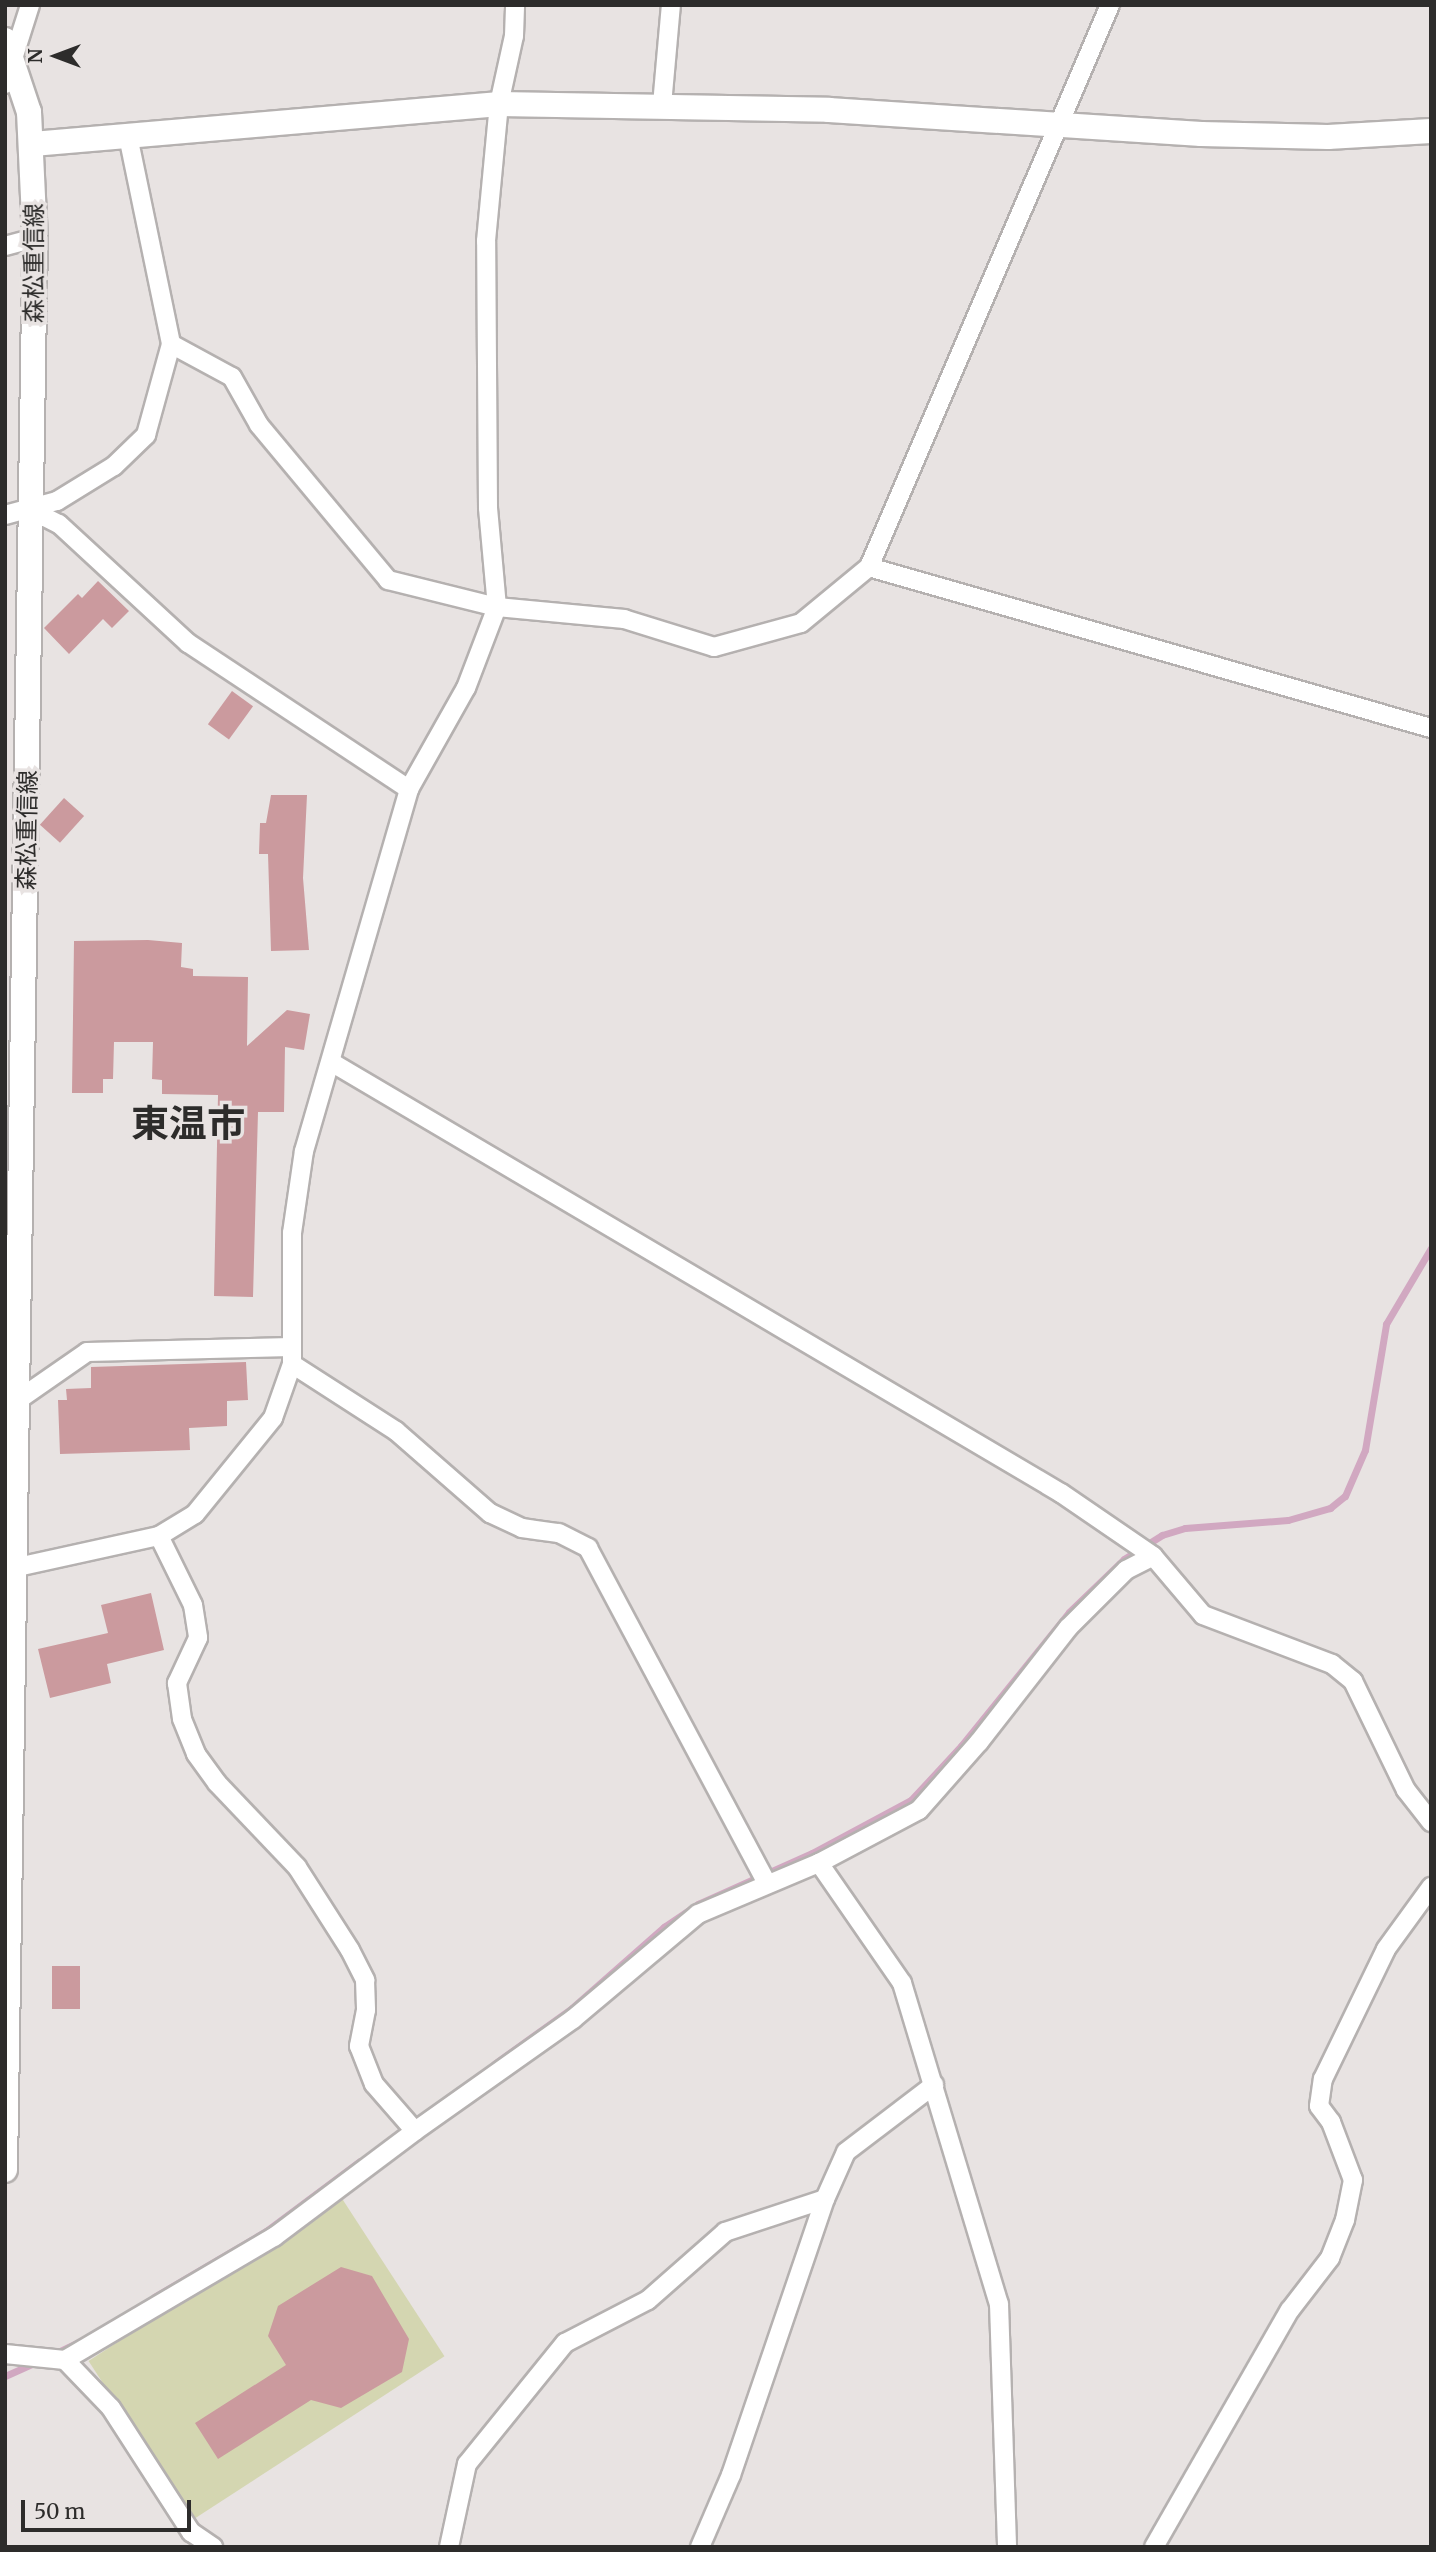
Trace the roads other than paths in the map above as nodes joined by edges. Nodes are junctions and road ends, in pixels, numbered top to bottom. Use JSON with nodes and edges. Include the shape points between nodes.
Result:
{"nodes":[{"id":1,"x":30,"y":5,"type":"edge"},
{"id":2,"x":515,"y":5,"type":"edge"},
{"id":3,"x":671,"y":5,"type":"edge"},
{"id":4,"x":1110,"y":5,"type":"edge"},
{"id":5,"x":8,"y":51,"type":"edge"},
{"id":6,"x":5,"y":84,"type":"edge"},
{"id":7,"x":499,"y":104,"type":"junction"},
{"id":8,"x":662,"y":105,"type":"junction"},
{"id":9,"x":1059,"y":127,"type":"junction"},
{"id":10,"x":1431,"y":131,"type":"edge"},
{"id":11,"x":128,"y":136,"type":"junction"},
{"id":12,"x":33,"y":144,"type":"junction"},
{"id":13,"x":35,"y":238,"type":"junction"},
{"id":14,"x":5,"y":246,"type":"edge"},
{"id":15,"x":171,"y":344,"type":"junction"},
{"id":16,"x":31,"y":510,"type":"junction"},
{"id":17,"x":5,"y":515,"type":"edge"},
{"id":18,"x":869,"y":567,"type":"junction"},
{"id":19,"x":497,"y":607,"type":"junction"},
{"id":20,"x":1431,"y":727,"type":"edge"},
{"id":21,"x":409,"y":789,"type":"junction"},
{"id":22,"x":331,"y":1062,"type":"junction"},
{"id":23,"x":291,"y":1355,"type":"junction"},
{"id":24,"x":18,"y":1400,"type":"junction"},
{"id":25,"x":11,"y":1456,"type":"edge"},
{"id":26,"x":159,"y":1536,"type":"junction"},
{"id":27,"x":1153,"y":1556,"type":"junction"},
{"id":28,"x":13,"y":1568,"type":"junction"},
{"id":29,"x":8,"y":1710,"type":"edge"},
{"id":30,"x":1431,"y":1822,"type":"edge"},
{"id":31,"x":820,"y":1863,"type":"junction"},
{"id":32,"x":767,"y":1883,"type":"junction"},
{"id":33,"x":1431,"y":1886,"type":"edge"},
{"id":34,"x":934,"y":2085,"type":"junction"},
{"id":35,"x":415,"y":2131,"type":"junction"},
{"id":36,"x":5,"y":2169,"type":"edge"},
{"id":37,"x":825,"y":2199,"type":"junction"},
{"id":38,"x":5,"y":2354,"type":"edge"},
{"id":39,"x":65,"y":2360,"type":"junction"},
{"id":40,"x":213,"y":2547,"type":"edge"},
{"id":41,"x":449,"y":2547,"type":"edge"},
{"id":42,"x":700,"y":2547,"type":"edge"},
{"id":43,"x":1007,"y":2547,"type":"edge"},
{"id":44,"x":1154,"y":2547,"type":"edge"}],
"edges":[{"from":1,"to":5,"type":"street"},
{"from":2,"to":7,"type":"street","via":[[514,36]]},
{"from":3,"to":8,"type":"street"},
{"from":4,"to":9,"type":"street"},
{"from":5,"to":6,"type":"street"},
{"from":5,"to":12,"type":"main road","name":"森松重信線"},
{"from":7,"to":8,"type":"main road"},
{"from":7,"to":11,"type":"main road"},
{"from":7,"to":19,"type":"street","via":[[486,241],[488,508]]},
{"from":8,"to":9,"type":"main road","via":[[829,110]]},
{"from":9,"to":10,"type":"main road","via":[[1328,137]]},
{"from":9,"to":18,"type":"street"},
{"from":11,"to":12,"type":"main road"},
{"from":11,"to":15,"type":"street"},
{"from":12,"to":13,"type":"main road","name":"森松重信線"},
{"from":13,"to":14,"type":"street"},
{"from":13,"to":16,"type":"main road","name":"森松重信線"},
{"from":15,"to":16,"type":"street","via":[[146,435],[114,466],[57,501]]},
{"from":15,"to":19,"type":"street","via":[[232,377],[259,425],[388,580]]},
{"from":16,"to":17,"type":"street"},
{"from":16,"to":21,"type":"street","via":[[59,524],[188,643]]},
{"from":16,"to":24,"type":"main road","name":"森松重信線"},
{"from":18,"to":19,"type":"street","via":[[801,623],[714,647],[624,619]]},
{"from":18,"to":20,"type":"street"},
{"from":19,"to":21,"type":"street","via":[[466,688]]},
{"from":21,"to":22,"type":"street"},
{"from":22,"to":23,"type":"street","via":[[304,1151],[292,1233]]},
{"from":22,"to":27,"type":"street","via":[[877,1382],[1061,1493]]},
{"from":23,"to":24,"type":"street","via":[[87,1352]]},
{"from":23,"to":26,"type":"street","via":[[273,1419],[195,1514]]},
{"from":23,"to":32,"type":"street","via":[[396,1432],[490,1513],[522,1528],[559,1533],[589,1548]]},
{"from":24,"to":25,"type":"main road","name":"森松重信線"},
{"from":25,"to":28,"type":"main road","name":"森松重信線"},
{"from":26,"to":28,"type":"street"},
{"from":26,"to":35,"type":"street","via":[[193,1605],[198,1638],[177,1683],[182,1719],[196,1754],[217,1783],[297,1867],[349,1950],[365,1980],[366,2010],[359,2046],[374,2084]]},
{"from":27,"to":30,"type":"street","via":[[1203,1615],[1332,1664],[1353,1681],[1406,1790]]},
{"from":27,"to":31,"type":"street","via":[[1126,1570],[1068,1628],[919,1810]]},
{"from":28,"to":29,"type":"main road","name":"森松重信線"},
{"from":29,"to":36,"type":"main road","name":"森松重信線"},
{"from":31,"to":32,"type":"street"},
{"from":31,"to":34,"type":"street","via":[[902,1983]]},
{"from":32,"to":35,"type":"street","via":[[698,1914],[573,2019]]},
{"from":33,"to":44,"type":"street","via":[[1386,1949],[1323,2079],[1319,2106],[1331,2122],[1353,2180],[1345,2220],[1329,2258],[1290,2310]]},
{"from":34,"to":37,"type":"street","via":[[846,2152]]},
{"from":34,"to":43,"type":"street","via":[[999,2304]]},
{"from":35,"to":39,"type":"street","via":[[274,2237]]},
{"from":37,"to":41,"type":"street","via":[[725,2232],[648,2300],[565,2343],[467,2464]]},
{"from":37,"to":42,"type":"street","via":[[731,2475]]},
{"from":38,"to":39,"type":"street"},
{"from":39,"to":40,"type":"street","via":[[111,2408],[191,2532]]}]}
